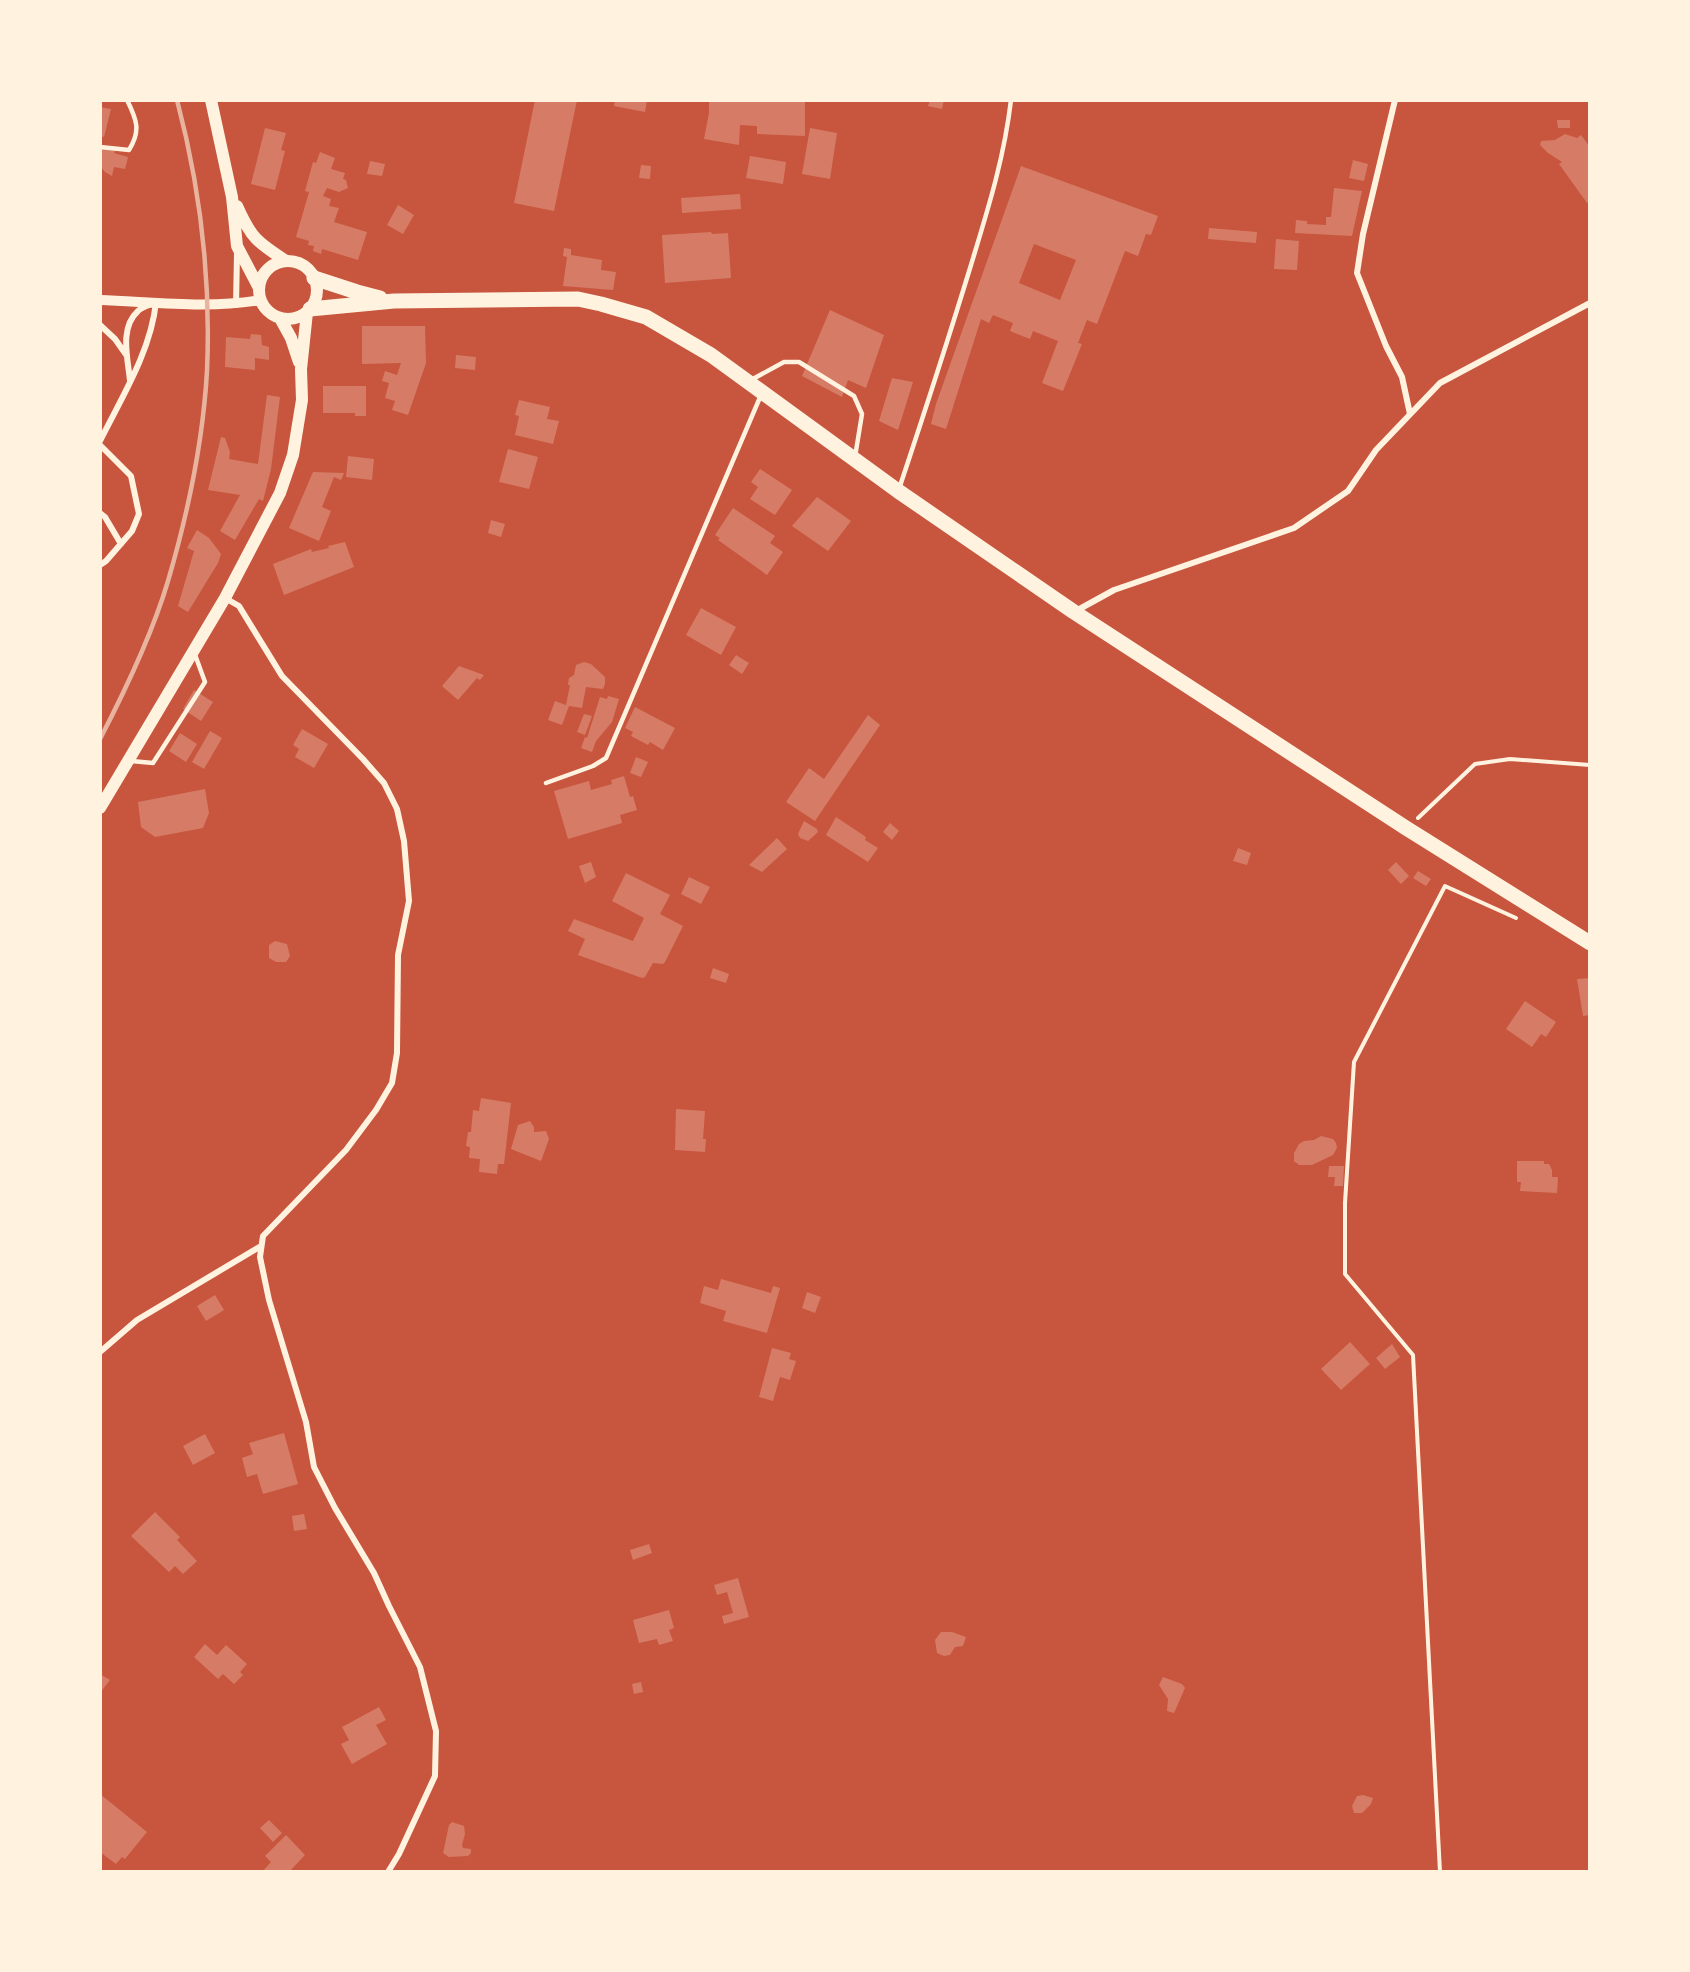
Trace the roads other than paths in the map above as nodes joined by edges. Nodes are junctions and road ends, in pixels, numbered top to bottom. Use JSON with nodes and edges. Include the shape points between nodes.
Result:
{"nodes":[{"id":1,"x":127,"y":100,"type":"edge"},
{"id":2,"x":211,"y":100,"type":"edge"},
{"id":3,"x":1011,"y":100,"type":"edge"},
{"id":4,"x":1395,"y":100,"type":"edge"},
{"id":5,"x":100,"y":147,"type":"edge"},
{"id":6,"x":232,"y":197,"type":"junction"},
{"id":7,"x":237,"y":246,"type":"junction"},
{"id":8,"x":286,"y":261,"type":"junction"},
{"id":9,"x":314,"y":278,"type":"junction"},
{"id":10,"x":260,"y":294,"type":"junction"},
{"id":11,"x":100,"y":300,"type":"edge"},
{"id":12,"x":394,"y":301,"type":"junction"},
{"id":13,"x":156,"y":302,"type":"junction"},
{"id":14,"x":1590,"y":303,"type":"edge"},
{"id":15,"x":236,"y":304,"type":"junction"},
{"id":16,"x":308,"y":310,"type":"junction"},
{"id":17,"x":280,"y":318,"type":"junction"},
{"id":18,"x":100,"y":325,"type":"edge"},
{"id":19,"x":127,"y":357,"type":"junction"},
{"id":20,"x":301,"y":369,"type":"junction"},
{"id":21,"x":130,"y":381,"type":"junction"},
{"id":22,"x":747,"y":382,"type":"junction"},
{"id":23,"x":762,"y":392,"type":"junction"},
{"id":24,"x":1410,"y":414,"type":"junction"},
{"id":25,"x":100,"y":441,"type":"edge"},
{"id":26,"x":100,"y":445,"type":"edge"},
{"id":27,"x":855,"y":460,"type":"junction"},
{"id":28,"x":898,"y":491,"type":"junction"},
{"id":29,"x":100,"y":513,"type":"edge"},
{"id":30,"x":122,"y":544,"type":"junction"},
{"id":31,"x":100,"y":565,"type":"edge"},
{"id":32,"x":225,"y":598,"type":"junction"},
{"id":33,"x":1074,"y":612,"type":"junction"},
{"id":34,"x":194,"y":651,"type":"junction"},
{"id":35,"x":128,"y":761,"type":"junction"},
{"id":36,"x":546,"y":783,"type":"dead end"},
{"id":37,"x":100,"y":808,"type":"edge"},
{"id":38,"x":1590,"y":943,"type":"edge"},
{"id":39,"x":261,"y":1246,"type":"junction"},
{"id":40,"x":100,"y":1352,"type":"edge"},
{"id":41,"x":388,"y":1872,"type":"edge"}],
"edges":[{"from":1,"to":5,"type":"lane","via":[[136,119],[135,138],[129,150]]},
{"from":2,"to":6,"type":"main road"},
{"from":3,"to":28,"type":"lane","via":[[997,180]]},
{"from":4,"to":24,"type":"street","via":[[1363,234],[1358,273],[1402,377]]},
{"from":6,"to":7,"type":"main road"},
{"from":6,"to":8,"type":"main road","via":[[258,243]]},
{"from":7,"to":10,"type":"main road"},
{"from":7,"to":15,"type":"street"},
{"from":8,"to":9,"type":"main road","via":[[302,265]]},
{"from":8,"to":10,"type":"main road","via":[[267,270],[260,281]]},
{"from":9,"to":12,"type":"main road"},
{"from":9,"to":16,"type":"main road","via":[[316,297]]},
{"from":10,"to":15,"type":"street"},
{"from":10,"to":17,"type":"main road","via":[[268,311]]},
{"from":11,"to":13,"type":"street"},
{"from":12,"to":16,"type":"main road"},
{"from":12,"to":22,"type":"main road","via":[[578,299],[601,304],[646,317],[711,355]]},
{"from":13,"to":15,"type":"street"},
{"from":13,"to":19,"type":"street","via":[[139,310],[130,321]]},
{"from":13,"to":21,"type":"street","via":[[149,338]]},
{"from":14,"to":24,"type":"street","via":[[1440,383]]},
{"from":16,"to":17,"type":"main road","via":[[289,319]]},
{"from":16,"to":20,"type":"main road"},
{"from":17,"to":20,"type":"main road"},
{"from":18,"to":19,"type":"street"},
{"from":19,"to":21,"type":"street"},
{"from":20,"to":32,"type":"main road","via":[[302,400],[293,455],[280,494]]},
{"from":21,"to":25,"type":"street"},
{"from":22,"to":23,"type":"main road"},
{"from":22,"to":27,"type":"lane","via":[[783,362],[799,362],[854,396],[862,414]]},
{"from":23,"to":27,"type":"main road"},
{"from":23,"to":36,"type":"lane","via":[[606,758]]},
{"from":24,"to":33,"type":"street","via":[[1376,450],[1348,490],[1294,528],[1114,590]]},
{"from":26,"to":30,"type":"street","via":[[131,476],[139,514]]},
{"from":27,"to":28,"type":"main road"},
{"from":28,"to":33,"type":"main road"},
{"from":29,"to":30,"type":"street"},
{"from":30,"to":31,"type":"street"},
{"from":32,"to":34,"type":"main road"},
{"from":32,"to":39,"type":"street","via":[[239,606],[282,676],[384,783],[402,830],[409,901],[398,956],[397,1053],[392,1083],[346,1150],[263,1236]]},
{"from":33,"to":38,"type":"main road"},
{"from":34,"to":35,"type":"main road"},
{"from":34,"to":35,"type":"lane","via":[[205,682],[153,763]]},
{"from":35,"to":37,"type":"main road"},
{"from":39,"to":40,"type":"street","via":[[137,1320]]},
{"from":39,"to":41,"type":"street","via":[[269,1300],[306,1422],[314,1467],[374,1573],[420,1667],[436,1731],[435,1776]]}]}
